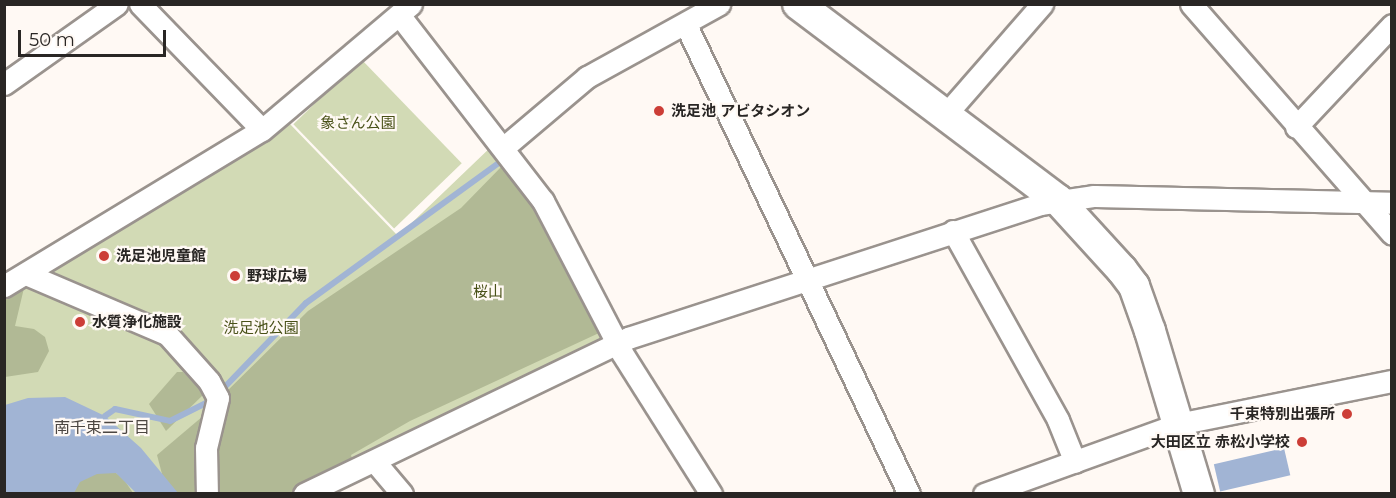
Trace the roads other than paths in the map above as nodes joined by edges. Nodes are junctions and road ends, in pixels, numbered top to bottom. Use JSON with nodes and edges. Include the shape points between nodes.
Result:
{"nodes":[{"id":1,"x":117,"y":4,"type":"edge"},
{"id":2,"x":140,"y":4,"type":"edge"},
{"id":3,"x":718,"y":4,"type":"edge"},
{"id":4,"x":798,"y":4,"type":"edge"},
{"id":5,"x":1042,"y":4,"type":"edge"},
{"id":6,"x":1191,"y":4,"type":"edge"},
{"id":7,"x":405,"y":10,"type":"edge"},
{"id":8,"x":686,"y":25,"type":"junction"},
{"id":9,"x":1392,"y":25,"type":"edge"},
{"id":10,"x":4,"y":84,"type":"edge"},
{"id":11,"x":946,"y":113,"type":"junction"},
{"id":12,"x":1296,"y":127,"type":"junction"},
{"id":13,"x":262,"y":130,"type":"junction"},
{"id":14,"x":503,"y":148,"type":"junction"},
{"id":15,"x":1058,"y":200,"type":"junction"},
{"id":16,"x":1365,"y":203,"type":"junction"},
{"id":17,"x":1392,"y":203,"type":"edge"},
{"id":18,"x":953,"y":231,"type":"junction"},
{"id":19,"x":1392,"y":234,"type":"edge"},
{"id":20,"x":26,"y":274,"type":"junction"},
{"id":21,"x":810,"y":278,"type":"junction"},
{"id":22,"x":4,"y":286,"type":"edge"},
{"id":23,"x":617,"y":344,"type":"junction"},
{"id":24,"x":1392,"y":381,"type":"edge"},
{"id":25,"x":1178,"y":424,"type":"junction"},
{"id":26,"x":375,"y":462,"type":"junction"},
{"id":27,"x":1075,"y":462,"type":"junction"},
{"id":28,"x":207,"y":494,"type":"edge"},
{"id":29,"x":304,"y":494,"type":"edge"},
{"id":30,"x":402,"y":494,"type":"edge"},
{"id":31,"x":711,"y":494,"type":"edge"},
{"id":32,"x":909,"y":494,"type":"edge"},
{"id":33,"x":984,"y":494,"type":"edge"},
{"id":34,"x":1199,"y":494,"type":"edge"}],
"edges":[{"from":1,"to":10,"type":"street"},
{"from":2,"to":13,"type":"street"},
{"from":3,"to":8,"type":"street"},
{"from":4,"to":11,"type":"street"},
{"from":5,"to":11,"type":"street"},
{"from":6,"to":12,"type":"street"},
{"from":7,"to":13,"type":"street"},
{"from":7,"to":14,"type":"street"},
{"from":8,"to":14,"type":"street","via":[[587,77]]},
{"from":8,"to":21,"type":"street"},
{"from":9,"to":12,"type":"street"},
{"from":11,"to":15,"type":"street"},
{"from":12,"to":16,"type":"street"},
{"from":13,"to":20,"type":"street"},
{"from":14,"to":23,"type":"street","via":[[543,201]]},
{"from":15,"to":16,"type":"street","via":[[1094,196]]},
{"from":15,"to":18,"type":"street"},
{"from":15,"to":25,"type":"street","via":[[1134,286]]},
{"from":16,"to":17,"type":"street"},
{"from":16,"to":19,"type":"street"},
{"from":18,"to":21,"type":"street"},
{"from":18,"to":27,"type":"street","via":[[1058,420]]},
{"from":20,"to":22,"type":"street"},
{"from":20,"to":28,"type":"street","via":[[167,334],[214,390],[206,448]]},
{"from":21,"to":23,"type":"street"},
{"from":21,"to":32,"type":"street"},
{"from":23,"to":26,"type":"street"},
{"from":23,"to":31,"type":"street"},
{"from":24,"to":25,"type":"street"},
{"from":25,"to":27,"type":"street"},
{"from":25,"to":34,"type":"street"},
{"from":26,"to":29,"type":"street"},
{"from":26,"to":30,"type":"street"},
{"from":27,"to":33,"type":"street"}]}
